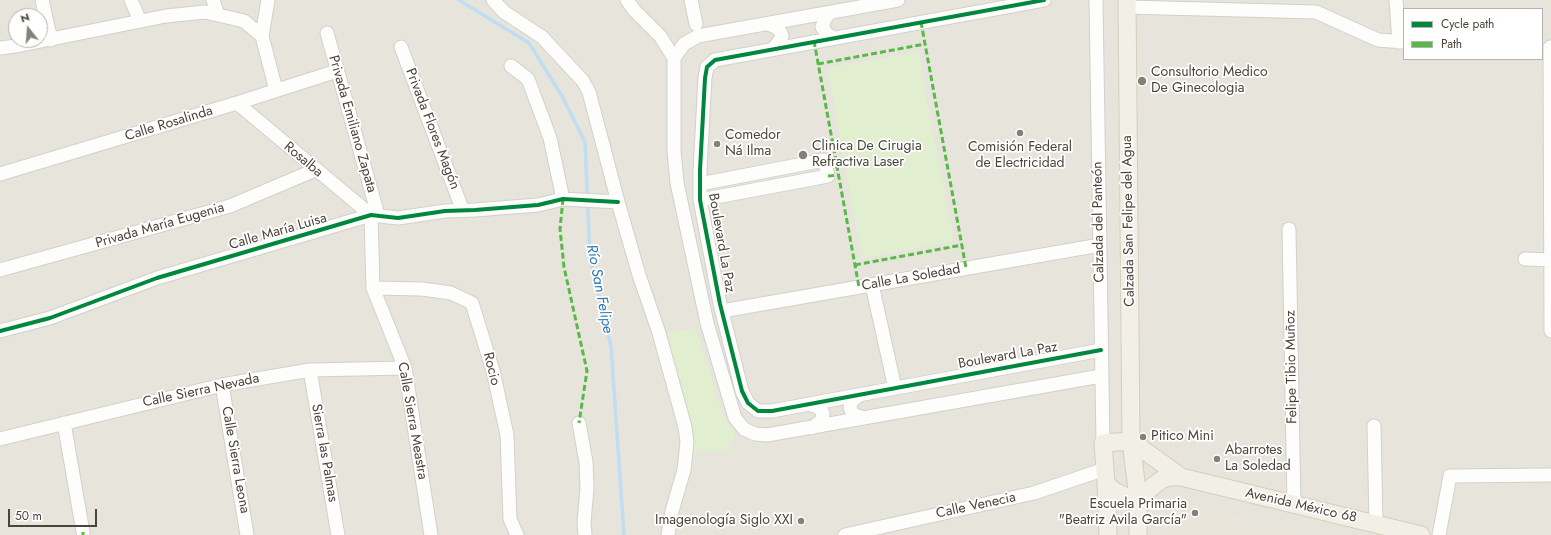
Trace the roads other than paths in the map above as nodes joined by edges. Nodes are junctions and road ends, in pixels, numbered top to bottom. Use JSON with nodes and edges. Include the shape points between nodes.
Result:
{"nodes":[{"id":1,"x":42,"y":0,"type":"edge"},
{"id":2,"x":132,"y":0,"type":"edge"},
{"id":3,"x":213,"y":0,"type":"edge"},
{"id":4,"x":268,"y":0,"type":"edge"},
{"id":5,"x":493,"y":0,"type":"edge"},
{"id":6,"x":627,"y":0,"type":"edge"},
{"id":7,"x":691,"y":0,"type":"edge"},
{"id":8,"x":898,"y":0,"type":"edge"},
{"id":9,"x":1044,"y":0,"type":"edge"},
{"id":10,"x":1096,"y":0,"type":"edge"},
{"id":11,"x":1396,"y":0,"type":"edge"},
{"id":12,"x":1011,"y":3,"type":"edge"},
{"id":13,"x":1126,"y":4,"type":"edge"},
{"id":14,"x":829,"y":14,"type":"junction"},
{"id":15,"x":218,"y":15,"type":"junction"},
{"id":16,"x":140,"y":21,"type":"junction"},
{"id":17,"x":696,"y":24,"type":"dead end"},
{"id":18,"x":769,"y":24,"type":"junction"},
{"id":19,"x":327,"y":33,"type":"dead end"},
{"id":20,"x":262,"y":36,"type":"junction"},
{"id":21,"x":833,"y":38,"type":"junction"},
{"id":22,"x":51,"y":40,"type":"junction"},
{"id":23,"x":1401,"y":42,"type":"edge"},
{"id":24,"x":401,"y":47,"type":"dead end"},
{"id":25,"x":1548,"y":47,"type":"edge"},
{"id":26,"x":0,"y":48,"type":"edge"},
{"id":27,"x":773,"y":48,"type":"junction"},
{"id":28,"x":674,"y":58,"type":"junction"},
{"id":29,"x":511,"y":66,"type":"dead end"},
{"id":30,"x":337,"y":71,"type":"junction"},
{"id":31,"x":276,"y":90,"type":"junction"},
{"id":32,"x":237,"y":103,"type":"junction"},
{"id":33,"x":315,"y":170,"type":"junction"},
{"id":34,"x":0,"y":174,"type":"edge"},
{"id":35,"x":700,"y":184,"type":"junction"},
{"id":36,"x":567,"y":199,"type":"junction"},
{"id":37,"x":700,"y":200,"type":"junction"},
{"id":38,"x":618,"y":202,"type":"junction"},
{"id":39,"x":463,"y":211,"type":"junction"},
{"id":40,"x":374,"y":215,"type":"junction"},
{"id":41,"x":1289,"y":229,"type":"dead end"},
{"id":42,"x":1100,"y":245,"type":"junction"},
{"id":43,"x":1525,"y":259,"type":"dead end"},
{"id":44,"x":1551,"y":260,"type":"edge"},
{"id":45,"x":0,"y":270,"type":"edge"},
{"id":46,"x":872,"y":285,"type":"junction"},
{"id":47,"x":374,"y":288,"type":"junction"},
{"id":48,"x":722,"y":311,"type":"junction"},
{"id":49,"x":0,"y":331,"type":"edge"},
{"id":50,"x":1551,"y":331,"type":"edge"},
{"id":51,"x":1101,"y":350,"type":"junction"},
{"id":52,"x":405,"y":368,"type":"junction"},
{"id":53,"x":310,"y":370,"type":"junction"},
{"id":54,"x":1101,"y":376,"type":"junction"},
{"id":55,"x":222,"y":385,"type":"junction"},
{"id":56,"x":895,"y":388,"type":"junction"},
{"id":57,"x":859,"y":395,"type":"junction"},
{"id":58,"x":808,"y":404,"type":"junction"},
{"id":59,"x":864,"y":418,"type":"junction"},
{"id":60,"x":64,"y":423,"type":"junction"},
{"id":61,"x":579,"y":424,"type":"dead end"},
{"id":62,"x":1374,"y":426,"type":"dead end"},
{"id":63,"x":812,"y":428,"type":"junction"},
{"id":64,"x":0,"y":439,"type":"edge"},
{"id":65,"x":1132,"y":441,"type":"junction"},
{"id":66,"x":1103,"y":443,"type":"junction"},
{"id":67,"x":1551,"y":475,"type":"edge"},
{"id":68,"x":1106,"y":476,"type":"junction"},
{"id":69,"x":1181,"y":477,"type":"junction"},
{"id":70,"x":1138,"y":498,"type":"junction"},
{"id":71,"x":1294,"y":506,"type":"junction"},
{"id":72,"x":1376,"y":524,"type":"junction"},
{"id":73,"x":83,"y":532,"type":"dead end"},
{"id":74,"x":862,"y":533,"type":"edge"},
{"id":75,"x":247,"y":535,"type":"edge"},
{"id":76,"x":338,"y":535,"type":"edge"},
{"id":77,"x":431,"y":535,"type":"edge"},
{"id":78,"x":517,"y":535,"type":"edge"},
{"id":79,"x":585,"y":535,"type":"edge"},
{"id":80,"x":668,"y":535,"type":"edge"},
{"id":81,"x":845,"y":535,"type":"edge"},
{"id":82,"x":1108,"y":535,"type":"edge"},
{"id":83,"x":1138,"y":535,"type":"edge"},
{"id":84,"x":1421,"y":535,"type":"edge"},
{"id":85,"x":1439,"y":535,"type":"edge"}],
"edges":[{"from":1,"to":22,"type":"street"},
{"from":2,"to":16,"type":"street"},
{"from":3,"to":15,"type":"street"},
{"from":4,"to":20,"type":"street"},
{"from":5,"to":38,"type":"street","via":[[512,17],[537,32],[583,81],[591,99]]},
{"from":6,"to":28,"type":"street","via":[[660,36]]},
{"from":7,"to":17,"type":"street"},
{"from":8,"to":14,"type":"street"},
{"from":9,"to":12,"type":"street","name":"Boulevard La Paz"},
{"from":10,"to":42,"type":"street","name":"Calzada del Panteón"},
{"from":11,"to":23,"type":"street"},
{"from":12,"to":21,"type":"street","name":"Boulevard La Paz"},
{"from":13,"to":23,"type":"street","via":[[1316,12],[1378,40]]},
{"from":13,"to":65,"type":"main road","name":"Calzada San Felipe del Agua"},
{"from":14,"to":18,"type":"street"},
{"from":14,"to":21,"type":"street","via":[[824,19],[822,27]]},
{"from":15,"to":16,"type":"street","via":[[205,12]]},
{"from":15,"to":20,"type":"street","via":[[244,21]]},
{"from":16,"to":22,"type":"street"},
{"from":18,"to":27,"type":"street","via":[[779,29],[782,36]]},
{"from":18,"to":28,"type":"street","via":[[698,36],[684,44]]},
{"from":19,"to":30,"type":"street","name":"Privada Emiliano Zapata"},
{"from":20,"to":31,"type":"street"},
{"from":21,"to":27,"type":"street","name":"Boulevard La Paz"},
{"from":22,"to":26,"type":"street"},
{"from":24,"to":39,"type":"street","name":"Privada Flores Magón"},
{"from":25,"to":44,"type":"street"},
{"from":27,"to":35,"type":"street","name":"Boulevard La Paz","via":[[714,60],[708,67],[705,78]]},
{"from":28,"to":63,"type":"street","name":"Boulevard La Paz","via":[[674,151],[677,183],[707,323],[731,409],[739,425],[755,434],[767,435]]},
{"from":29,"to":36,"type":"street","via":[[528,79],[550,138]]},
{"from":30,"to":31,"type":"street","name":"Calle Rosalinda"},
{"from":30,"to":40,"type":"street","name":"Privada Emiliano Zapata"},
{"from":31,"to":32,"type":"street","name":"Calle Rosalinda"},
{"from":32,"to":33,"type":"street","name":"Rosalba"},
{"from":32,"to":34,"type":"street","name":"Calle Rosalinda"},
{"from":33,"to":40,"type":"street","name":"Rosalba"},
{"from":33,"to":45,"type":"street","name":"Privada María Eugenia","via":[[230,206]]},
{"from":35,"to":37,"type":"street","name":"Boulevard La Paz"},
{"from":35,"to":37,"type":"street","via":[[824,160],[828,176]]},
{"from":36,"to":38,"type":"street","name":"Calle María Luisa"},
{"from":36,"to":39,"type":"street","name":"Calle María Luisa"},
{"from":37,"to":48,"type":"street","name":"Boulevard La Paz"},
{"from":38,"to":80,"type":"street","via":[[685,427],[686,457]]},
{"from":39,"to":40,"type":"street","name":"Calle María Luisa","via":[[398,218]]},
{"from":40,"to":47,"type":"street","name":"Calle Sierra Meastra"},
{"from":40,"to":49,"type":"street","name":"Calle María Luisa","via":[[158,278],[50,318]]},
{"from":41,"to":71,"type":"street","name":"Felipe Tibio Muñoz"},
{"from":42,"to":46,"type":"street","name":"Calle La Soledad"},
{"from":42,"to":51,"type":"street","name":"Calzada del Panteón"},
{"from":43,"to":44,"type":"street"},
{"from":44,"to":50,"type":"street"},
{"from":46,"to":48,"type":"street","name":"Calle La Soledad"},
{"from":46,"to":56,"type":"street"},
{"from":47,"to":52,"type":"street","name":"Calle Sierra Meastra"},
{"from":47,"to":78,"type":"street","name":"Rocio","via":[[422,289],[451,293],[472,303],[507,435],[510,519]]},
{"from":48,"to":58,"type":"street","name":"Boulevard La Paz","via":[[742,391],[748,404],[758,411],[765,412]]},
{"from":51,"to":54,"type":"street","name":"Calzada del Panteón"},
{"from":51,"to":56,"type":"street","name":"Boulevard La Paz"},
{"from":52,"to":53,"type":"street","name":"Calle Sierra Nevada"},
{"from":52,"to":77,"type":"street","name":"Calle Sierra Meastra"},
{"from":53,"to":55,"type":"street","name":"Calle Sierra Nevada"},
{"from":53,"to":76,"type":"street","name":"Sierra las Palmas"},
{"from":54,"to":59,"type":"street","name":"Boulevard La Paz"},
{"from":54,"to":66,"type":"street","name":"Calzada del Panteón"},
{"from":55,"to":60,"type":"street","name":"Calle Sierra Nevada"},
{"from":55,"to":75,"type":"street","name":"Calle Sierra Leona"},
{"from":56,"to":57,"type":"street","name":"Boulevard La Paz"},
{"from":57,"to":58,"type":"street","name":"Boulevard La Paz"},
{"from":57,"to":59,"type":"street","via":[[851,402],[850,408],[853,414]]},
{"from":58,"to":63,"type":"street","via":[[818,407],[823,413],[822,420]]},
{"from":59,"to":63,"type":"street","name":"Boulevard La Paz"},
{"from":60,"to":64,"type":"street","name":"Calle Sierra Nevada"},
{"from":60,"to":73,"type":"street"},
{"from":61,"to":79,"type":"street","via":[[586,462]]},
{"from":62,"to":72,"type":"street"},
{"from":65,"to":66,"type":"main road"},
{"from":65,"to":69,"type":"main road","name":"Avenida México 68"},
{"from":65,"to":70,"type":"main road","name":"Calzada San Felipe del Agua"},
{"from":66,"to":68,"type":"main road"},
{"from":67,"to":85,"type":"street","via":[[1450,476]]},
{"from":68,"to":70,"type":"main road","via":[[1114,491],[1131,499]]},
{"from":68,"to":74,"type":"street","name":"Calle Venecia"},
{"from":68,"to":82,"type":"main road"},
{"from":69,"to":70,"type":"main road","name":"Avenida México 68","via":[[1161,480]]},
{"from":69,"to":71,"type":"main road","name":"Avenida México 68"},
{"from":70,"to":83,"type":"main road"},
{"from":71,"to":72,"type":"main road","name":"Avenida México 68"},
{"from":72,"to":84,"type":"main road","name":"Avenida México 68"},
{"from":74,"to":81,"type":"street","name":"Calle Venecia"}]}
